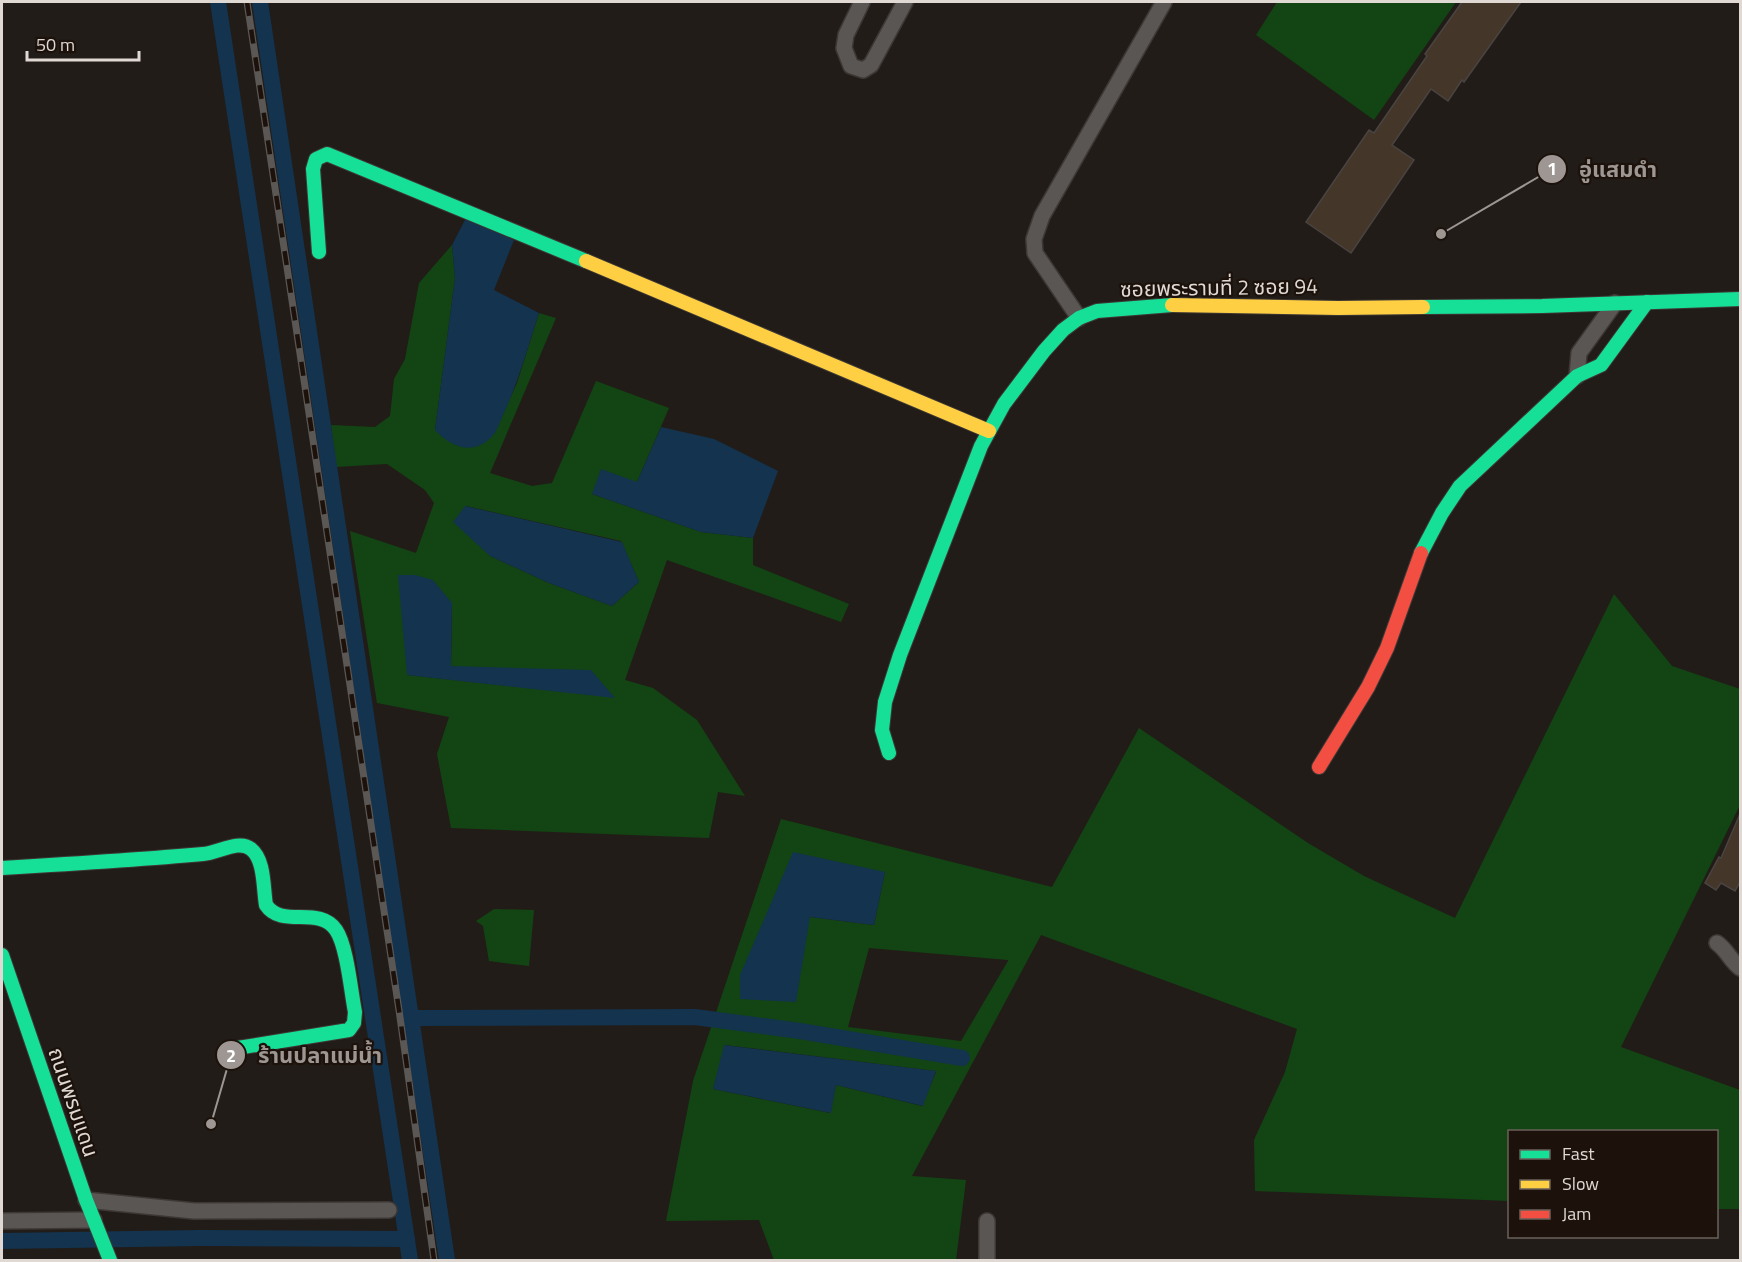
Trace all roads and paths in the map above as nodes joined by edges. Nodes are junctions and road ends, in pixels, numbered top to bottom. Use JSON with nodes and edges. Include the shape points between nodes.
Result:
{"nodes":[{"id":1,"x":862,"y":2,"type":"edge"},
{"id":2,"x":905,"y":2,"type":"edge"},
{"id":3,"x":1164,"y":2,"type":"edge"},
{"id":4,"x":319,"y":252,"type":"dead end"},
{"id":5,"x":1740,"y":299,"type":"edge"},
{"id":6,"x":1647,"y":302,"type":"junction"},
{"id":7,"x":1615,"y":303,"type":"junction"},
{"id":8,"x":1079,"y":318,"type":"junction"},
{"id":9,"x":1577,"y":376,"type":"junction"},
{"id":10,"x":989,"y":431,"type":"junction"},
{"id":11,"x":889,"y":753,"type":"dead end"},
{"id":12,"x":1319,"y":767,"type":"dead end"},
{"id":13,"x":2,"y":868,"type":"edge"},
{"id":14,"x":1717,"y":943,"type":"dead end"},
{"id":15,"x":2,"y":956,"type":"edge"},
{"id":16,"x":1740,"y":968,"type":"edge"},
{"id":17,"x":225,"y":1050,"type":"dead end"},
{"id":18,"x":86,"y":1200,"type":"junction"},
{"id":19,"x":389,"y":1210,"type":"dead end"},
{"id":20,"x":94,"y":1220,"type":"junction"},
{"id":21,"x":2,"y":1221,"type":"edge"},
{"id":22,"x":987,"y":1221,"type":"dead end"},
{"id":23,"x":109,"y":1258,"type":"edge"},
{"id":24,"x":987,"y":1260,"type":"edge"}],
"edges":[{"from":1,"to":2,"type":"street","via":[[844,48],[851,66],[863,70],[871,65]]},
{"from":3,"to":8,"type":"street","via":[[1042,216],[1034,239],[1035,254]]},
{"from":4,"to":10,"type":"street","via":[[313,169],[316,159],[327,154]]},
{"from":5,"to":6,"type":"street","name":"ซอยพระรามที่ 2 ซอย 94"},
{"from":6,"to":7,"type":"street","name":"ซอยพระรามที่ 2 ซอย 94"},
{"from":6,"to":9,"type":"street","via":[[1601,365]]},
{"from":7,"to":8,"type":"street","name":"ซอยพระรามที่ 2 ซอย 94","via":[[1338,308],[1165,305],[1097,311]]},
{"from":7,"to":9,"type":"street","via":[[1579,353]]},
{"from":8,"to":10,"type":"street","name":"ซอยพระรามที่ 2 ซอย 94","via":[[1044,351]]},
{"from":9,"to":12,"type":"street","via":[[1460,486],[1442,513],[1423,548],[1387,648]]},
{"from":10,"to":11,"type":"street","name":"ซอยพระรามที่ 2 ซอย 94","via":[[953,514],[885,702],[882,730]]},
{"from":13,"to":17,"type":"street","via":[[215,853],[238,844],[250,848],[259,860],[270,911],[282,916],[322,918],[336,930],[355,1012],[354,1023],[349,1030]]},
{"from":14,"to":16,"type":"street"},
{"from":15,"to":18,"type":"street","name":"ถนนพรมแดน"},
{"from":18,"to":19,"type":"street","via":[[194,1211]]},
{"from":18,"to":20,"type":"street","name":"ถนนพรมแดน"},
{"from":20,"to":21,"type":"street"},
{"from":20,"to":23,"type":"street","name":"ถนนพรมแดน"},
{"from":22,"to":24,"type":"street"}]}
